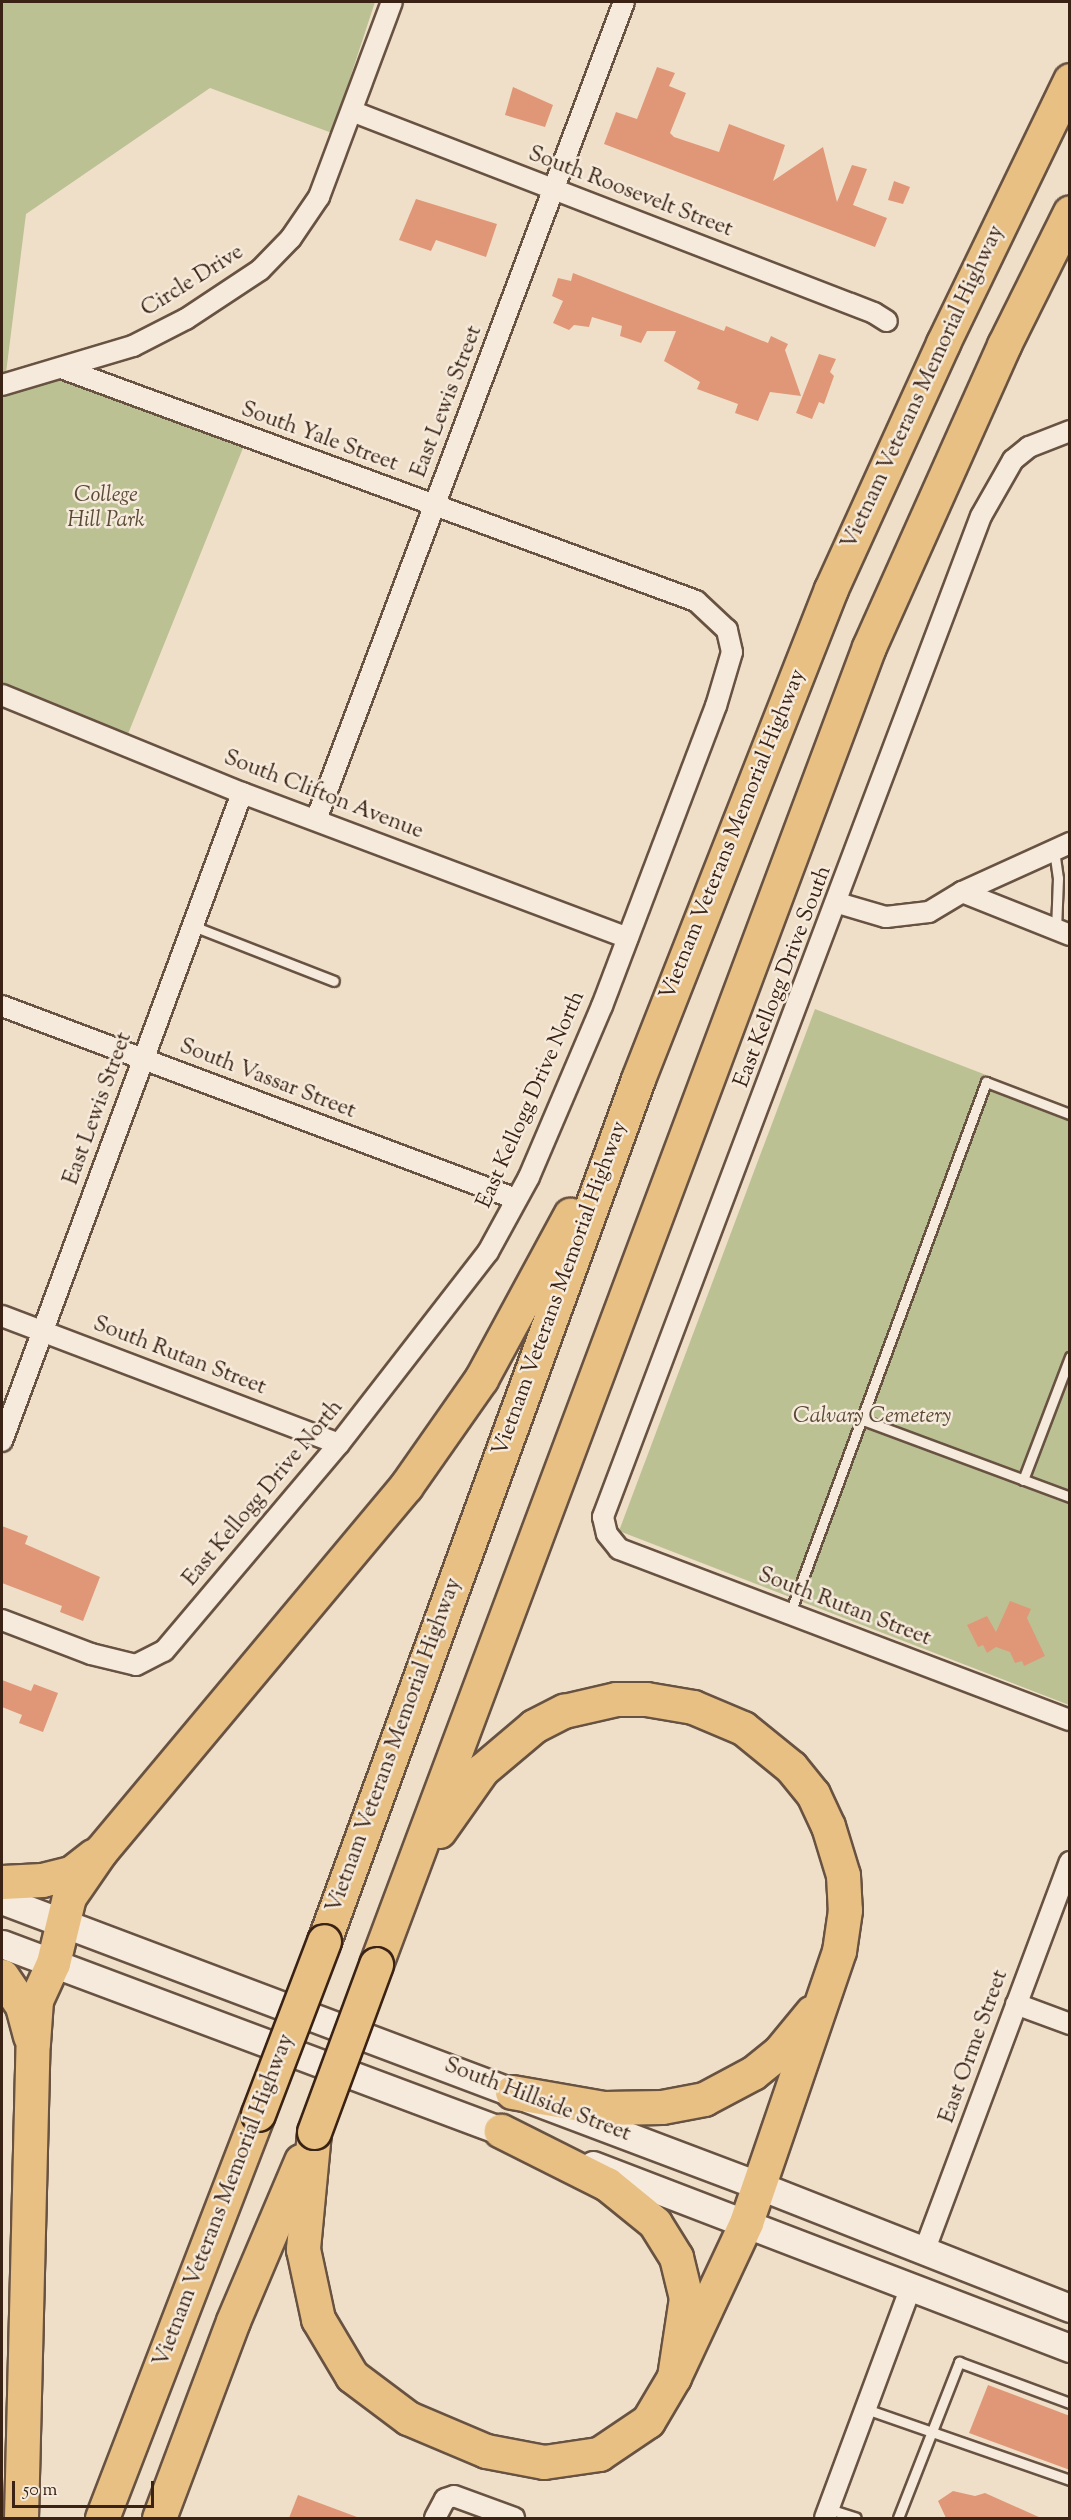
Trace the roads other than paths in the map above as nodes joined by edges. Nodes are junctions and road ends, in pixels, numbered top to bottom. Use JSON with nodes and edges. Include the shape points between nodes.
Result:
{"nodes":[{"id":1,"x":392,"y":2,"type":"edge"},
{"id":2,"x":624,"y":2,"type":"edge"},
{"id":3,"x":1070,"y":80,"type":"edge"},
{"id":4,"x":354,"y":112,"type":"junction"},
{"id":5,"x":554,"y":189,"type":"junction"},
{"id":6,"x":1070,"y":212,"type":"edge"},
{"id":7,"x":887,"y":321,"type":"dead end"},
{"id":8,"x":64,"y":369,"type":"junction"},
{"id":9,"x":2,"y":385,"type":"edge"},
{"id":10,"x":1070,"y":431,"type":"edge"},
{"id":11,"x":434,"y":505,"type":"junction"},
{"id":12,"x":721,"y":625,"type":"joint"},
{"id":13,"x":2,"y":695,"type":"edge"},
{"id":14,"x":242,"y":793,"type":"junction"},
{"id":15,"x":316,"y":820,"type":"junction"},
{"id":16,"x":1062,"y":846,"type":"edge"},
{"id":17,"x":962,"y":892,"type":"junction"},
{"id":18,"x":838,"y":903,"type":"junction"},
{"id":19,"x":193,"y":926,"type":"junction"},
{"id":20,"x":1063,"y":932,"type":"edge"},
{"id":21,"x":628,"y":938,"type":"junction"},
{"id":22,"x":334,"y":981,"type":"dead end"},
{"id":23,"x":2,"y":1006,"type":"edge"},
{"id":24,"x":143,"y":1060,"type":"junction"},
{"id":25,"x":638,"y":1079,"type":"junction"},
{"id":26,"x":1070,"y":1114,"type":"edge"},
{"id":27,"x":516,"y":1199,"type":"junction"},
{"id":28,"x":2,"y":1316,"type":"edge"},
{"id":29,"x":43,"y":1331,"type":"junction"},
{"id":30,"x":1070,"y":1357,"type":"edge"},
{"id":31,"x":862,"y":1420,"type":"junction"},
{"id":32,"x":2,"y":1441,"type":"edge"},
{"id":33,"x":339,"y":1444,"type":"junction"},
{"id":34,"x":1023,"y":1480,"type":"junction"},
{"id":35,"x":1070,"y":1497,"type":"edge"},
{"id":36,"x":607,"y":1534,"type":"joint"},
{"id":37,"x":790,"y":1613,"type":"junction"},
{"id":38,"x":2,"y":1620,"type":"edge"},
{"id":39,"x":1070,"y":1720,"type":"edge"},
{"id":40,"x":100,"y":1852,"type":"junction"},
{"id":41,"x":1070,"y":1862,"type":"edge"},
{"id":42,"x":414,"y":1867,"type":"junction"},
{"id":43,"x":2,"y":1882,"type":"edge"},
{"id":44,"x":2,"y":1900,"type":"edge"},
{"id":45,"x":63,"y":1924,"type":"junction"},
{"id":46,"x":2,"y":1944,"type":"edge"},
{"id":47,"x":52,"y":1963,"type":"junction"},
{"id":48,"x":2,"y":1976,"type":"edge"},
{"id":49,"x":829,"y":1982,"type":"junction"},
{"id":50,"x":1016,"y":2004,"type":"junction"},
{"id":51,"x":1070,"y":2024,"type":"edge"},
{"id":52,"x":33,"y":2043,"type":"junction"},
{"id":53,"x":512,"y":2092,"type":"junction"},
{"id":54,"x":501,"y":2131,"type":"junction"},
{"id":55,"x":314,"y":2132,"type":"junction"},
{"id":56,"x":760,"y":2186,"type":"junction"},
{"id":57,"x":746,"y":2223,"type":"junction"},
{"id":58,"x":925,"y":2249,"type":"junction"},
{"id":59,"x":910,"y":2289,"type":"junction"},
{"id":60,"x":1070,"y":2308,"type":"edge"},
{"id":61,"x":1070,"y":2348,"type":"edge"},
{"id":62,"x":674,"y":2377,"type":"junction"},
{"id":63,"x":1014,"y":2382,"type":"junction"},
{"id":64,"x":1010,"y":2393,"type":"dead end"},
{"id":65,"x":1042,"y":2393,"type":"junction"},
{"id":66,"x":1069,"y":2403,"type":"edge"},
{"id":67,"x":1038,"y":2404,"type":"dead end"},
{"id":68,"x":866,"y":2409,"type":"junction"},
{"id":69,"x":1064,"y":2414,"type":"dead end"},
{"id":70,"x":932,"y":2431,"type":"junction"},
{"id":71,"x":1070,"y":2480,"type":"edge"},
{"id":72,"x":827,"y":2514,"type":"edge"},
{"id":73,"x":21,"y":2518,"type":"edge"},
{"id":74,"x":102,"y":2518,"type":"edge"},
{"id":75,"x":159,"y":2518,"type":"edge"},
{"id":76,"x":435,"y":2518,"type":"edge"},
{"id":77,"x":514,"y":2518,"type":"edge"},
{"id":78,"x":856,"y":2518,"type":"edge"},
{"id":79,"x":898,"y":2518,"type":"edge"}],
"edges":[{"from":1,"to":4,"type":"street","name":"Circle Drive"},
{"from":2,"to":5,"type":"street","name":"East Lewis Street"},
{"from":3,"to":25,"type":"highway","name":"Vietnam Veterans Memorial Highway","via":[[943,343],[831,590]]},
{"from":4,"to":5,"type":"street","name":"South Roosevelt Street"},
{"from":4,"to":8,"type":"street","name":"Circle Drive","via":[[319,197],[291,238],[260,270],[186,319],[133,346]]},
{"from":5,"to":7,"type":"street","name":"South Roosevelt Street"},
{"from":5,"to":11,"type":"street","name":"East Lewis Street"},
{"from":6,"to":42,"type":"highway","via":[[1004,345],[869,647]]},
{"from":8,"to":9,"type":"street","name":"Circle Drive"},
{"from":8,"to":11,"type":"street","name":"South Yale Street"},
{"from":10,"to":18,"type":"street","name":"East Kellogg Drive South","via":[[1029,447],[1013,460],[981,516]]},
{"from":11,"to":12,"type":"street","name":"South Yale Street","via":[[696,601]]},
{"from":11,"to":15,"type":"street","name":"East Lewis Street"},
{"from":12,"to":21,"type":"street","name":"East Kellogg Drive North","via":[[727,630],[732,652],[726,674]]},
{"from":13,"to":14,"type":"street","name":"South Clifton Avenue"},
{"from":14,"to":15,"type":"street","name":"South Clifton Avenue"},
{"from":14,"to":19,"type":"street","name":"East Lewis Street"},
{"from":15,"to":21,"type":"street","name":"South Clifton Avenue"},
{"from":16,"to":17,"type":"street"},
{"from":16,"to":20,"type":"lane","via":[[1058,878]]},
{"from":17,"to":18,"type":"street","via":[[928,912],[886,917]]},
{"from":17,"to":20,"type":"street"},
{"from":18,"to":36,"type":"street","name":"East Kellogg Drive South","via":[[603,1517]]},
{"from":19,"to":22,"type":"lane"},
{"from":19,"to":24,"type":"street","name":"East Lewis Street"},
{"from":21,"to":27,"type":"street","name":"East Kellogg Drive North"},
{"from":23,"to":24,"type":"street","name":"South Vassar Street"},
{"from":24,"to":27,"type":"street","name":"South Vassar Street"},
{"from":24,"to":29,"type":"street","name":"East Lewis Street"},
{"from":25,"to":40,"type":"highway","via":[[546,1261],[474,1389],[406,1485]]},
{"from":25,"to":74,"type":"highway","name":"Vietnam Veterans Memorial Highway","bridge":true,"via":[[324,1941]]},
{"from":26,"to":31,"type":"lane","via":[[986,1082]]},
{"from":27,"to":33,"type":"street","name":"East Kellogg Drive North","via":[[488,1252]]},
{"from":28,"to":29,"type":"street","name":"South Rutan Street"},
{"from":29,"to":32,"type":"street","name":"East Lewis Street"},
{"from":29,"to":33,"type":"street","name":"South Rutan Street"},
{"from":30,"to":34,"type":"lane"},
{"from":31,"to":34,"type":"lane"},
{"from":31,"to":37,"type":"lane"},
{"from":33,"to":38,"type":"street","name":"East Kellogg Drive North","via":[[164,1651],[136,1665],[91,1654]]},
{"from":34,"to":35,"type":"lane"},
{"from":36,"to":37,"type":"street","name":"South Rutan Street","via":[[619,1549]]},
{"from":37,"to":39,"type":"street","name":"South Rutan Street"},
{"from":40,"to":43,"type":"highway","via":[[71,1873],[42,1880]]},
{"from":40,"to":45,"type":"highway","via":[[69,1897]]},
{"from":41,"to":50,"type":"street","name":"East Orme Street"},
{"from":42,"to":49,"type":"highway","via":[[482,1770],[534,1726],[564,1711],[616,1699],[646,1699],[693,1707],[743,1728],[767,1744],[813,1794],[843,1875],[843,1931]]},
{"from":42,"to":55,"type":"highway","bridge":true},
{"from":44,"to":45,"type":"main road","name":"South Hillside Street"},
{"from":45,"to":47,"type":"highway"},
{"from":45,"to":53,"type":"main road","name":"South Hillside Street"},
{"from":46,"to":47,"type":"main road","name":"South Hillside Street"},
{"from":47,"to":52,"type":"highway","via":[[36,2000]]},
{"from":47,"to":54,"type":"main road","name":"South Hillside Street"},
{"from":48,"to":52,"type":"highway","via":[[22,2006]]},
{"from":49,"to":53,"type":"highway","via":[[807,2019],[780,2051],[753,2073],[704,2099],[662,2107],[604,2108]]},
{"from":49,"to":56,"type":"highway"},
{"from":50,"to":51,"type":"street"},
{"from":50,"to":58,"type":"street","name":"East Orme Street"},
{"from":52,"to":73,"type":"highway"},
{"from":53,"to":56,"type":"main road","name":"South Hillside Street"},
{"from":54,"to":57,"type":"main road","name":"South Hillside Street"},
{"from":54,"to":62,"type":"highway","via":[[607,2184],[655,2223],[676,2257],[686,2298]]},
{"from":55,"to":62,"type":"highway","via":[[303,2249],[318,2319],[352,2376],[408,2418],[486,2451],[544,2462],[599,2454],[648,2421]]},
{"from":55,"to":75,"type":"highway","via":[[234,2321]]},
{"from":56,"to":57,"type":"highway"},
{"from":56,"to":58,"type":"main road","name":"South Hillside Street"},
{"from":57,"to":59,"type":"main road","name":"South Hillside Street"},
{"from":57,"to":62,"type":"highway"},
{"from":58,"to":60,"type":"main road","name":"South Hillside Street"},
{"from":59,"to":61,"type":"main road","name":"South Hillside Street"},
{"from":59,"to":68,"type":"street"},
{"from":63,"to":64,"type":"lane"},
{"from":63,"to":65,"type":"lane"},
{"from":63,"to":70,"type":"lane","via":[[959,2362]]},
{"from":65,"to":66,"type":"lane"},
{"from":65,"to":67,"type":"lane"},
{"from":66,"to":69,"type":"lane"},
{"from":68,"to":70,"type":"lane"},
{"from":68,"to":72,"type":"street"},
{"from":70,"to":71,"type":"lane","via":[[1018,2456]]},
{"from":70,"to":79,"type":"lane"},
{"from":72,"to":78,"type":"lane"},
{"from":76,"to":77,"type":"street","via":[[445,2499],[454,2496]]}]}
